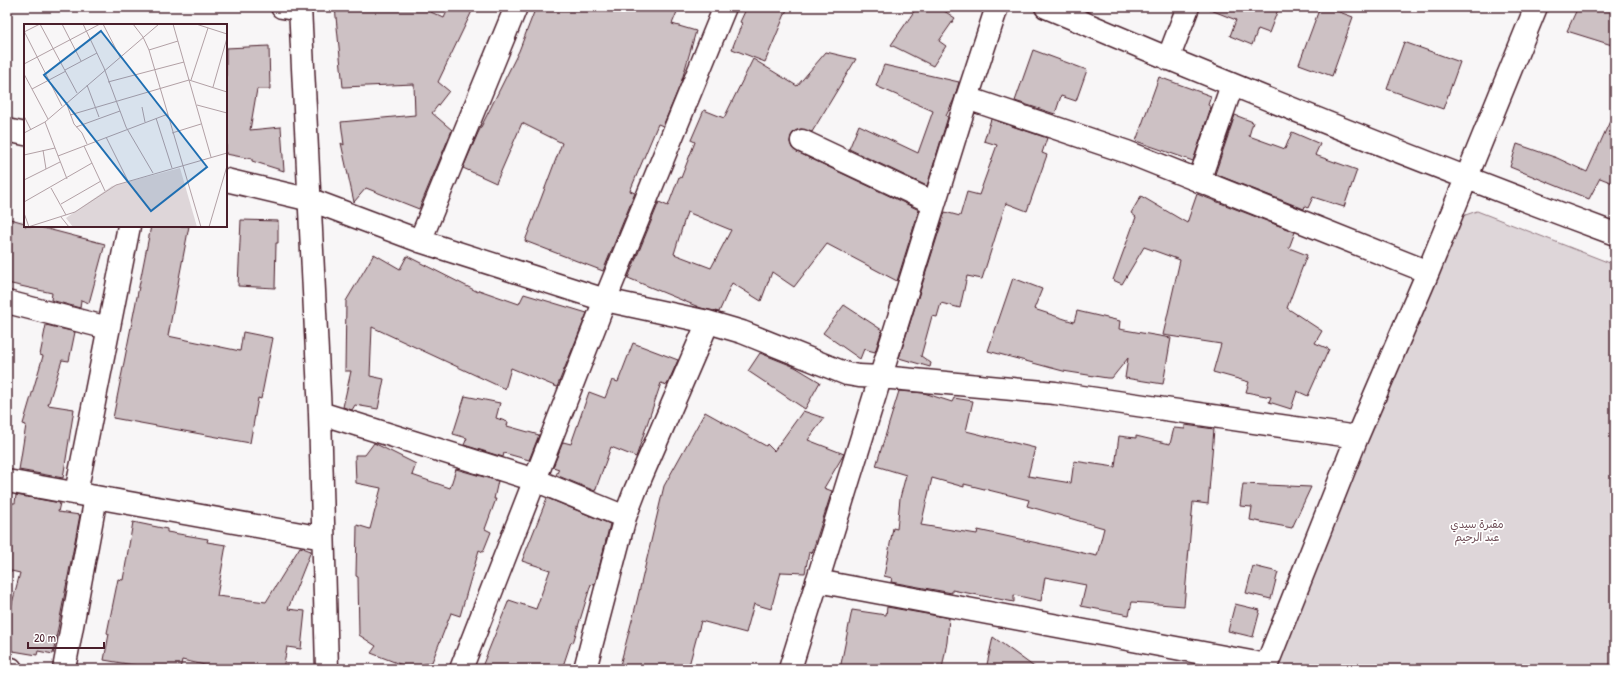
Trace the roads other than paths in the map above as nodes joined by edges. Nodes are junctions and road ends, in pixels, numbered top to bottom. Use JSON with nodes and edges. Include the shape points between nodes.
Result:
{"nodes":[{"id":1,"x":516,"y":7,"type":"edge"},
{"id":2,"x":725,"y":7,"type":"edge"},
{"id":3,"x":997,"y":7,"type":"edge"},
{"id":4,"x":1046,"y":7,"type":"edge"},
{"id":5,"x":1188,"y":7,"type":"edge"},
{"id":6,"x":1536,"y":7,"type":"edge"},
{"id":7,"x":294,"y":8,"type":"edge"},
{"id":8,"x":1168,"y":59,"type":"junction"},
{"id":9,"x":1232,"y":85,"type":"junction"},
{"id":10,"x":967,"y":98,"type":"junction"},
{"id":11,"x":7,"y":130,"type":"edge"},
{"id":12,"x":24,"y":134,"type":"edge"},
{"id":13,"x":802,"y":141,"type":"dead end"},
{"id":14,"x":1466,"y":178,"type":"junction"},
{"id":15,"x":227,"y":180,"type":"edge"},
{"id":16,"x":1199,"y":182,"type":"junction"},
{"id":17,"x":311,"y":200,"type":"junction"},
{"id":18,"x":934,"y":203,"type":"junction"},
{"id":19,"x":129,"y":227,"type":"edge"},
{"id":20,"x":1615,"y":234,"type":"edge"},
{"id":21,"x":420,"y":241,"type":"junction"},
{"id":22,"x":1428,"y":272,"type":"junction"},
{"id":23,"x":605,"y":300,"type":"junction"},
{"id":24,"x":7,"y":302,"type":"edge"},
{"id":25,"x":708,"y":322,"type":"junction"},
{"id":26,"x":108,"y":328,"type":"junction"},
{"id":27,"x":880,"y":377,"type":"junction"},
{"id":28,"x":320,"y":412,"type":"junction"},
{"id":29,"x":1357,"y":437,"type":"junction"},
{"id":30,"x":534,"y":480,"type":"junction"},
{"id":31,"x":7,"y":481,"type":"edge"},
{"id":32,"x":86,"y":495,"type":"junction"},
{"id":33,"x":625,"y":517,"type":"junction"},
{"id":34,"x":323,"y":538,"type":"junction"},
{"id":35,"x":817,"y":580,"type":"junction"},
{"id":36,"x":1266,"y":667,"type":"edge"},
{"id":37,"x":7,"y":668,"type":"edge"},
{"id":38,"x":11,"y":669,"type":"edge"},
{"id":39,"x":64,"y":669,"type":"edge"},
{"id":40,"x":327,"y":669,"type":"edge"},
{"id":41,"x":462,"y":669,"type":"edge"},
{"id":42,"x":585,"y":669,"type":"edge"},
{"id":43,"x":790,"y":669,"type":"edge"}],
"edges":[{"from":1,"to":21,"type":"street"},
{"from":2,"to":23,"type":"street"},
{"from":3,"to":10,"type":"street"},
{"from":4,"to":8,"type":"street"},
{"from":5,"to":8,"type":"street"},
{"from":6,"to":14,"type":"street"},
{"from":7,"to":17,"type":"street"},
{"from":8,"to":9,"type":"street"},
{"from":9,"to":14,"type":"street"},
{"from":9,"to":16,"type":"street"},
{"from":10,"to":16,"type":"street","via":[[1127,152]]},
{"from":10,"to":18,"type":"street"},
{"from":11,"to":12,"type":"street"},
{"from":13,"to":18,"type":"street"},
{"from":14,"to":20,"type":"street"},
{"from":14,"to":22,"type":"street"},
{"from":15,"to":17,"type":"street"},
{"from":16,"to":22,"type":"street"},
{"from":17,"to":21,"type":"street"},
{"from":17,"to":28,"type":"street"},
{"from":18,"to":27,"type":"street"},
{"from":19,"to":26,"type":"street"},
{"from":21,"to":23,"type":"street"},
{"from":22,"to":29,"type":"street"},
{"from":23,"to":25,"type":"street"},
{"from":23,"to":30,"type":"street"},
{"from":24,"to":26,"type":"street"},
{"from":25,"to":27,"type":"street","via":[[742,332],[846,374]]},
{"from":25,"to":33,"type":"street"},
{"from":26,"to":32,"type":"street"},
{"from":27,"to":29,"type":"street","via":[[1055,393]]},
{"from":27,"to":35,"type":"street"},
{"from":28,"to":30,"type":"street"},
{"from":28,"to":34,"type":"street"},
{"from":29,"to":36,"type":"street"},
{"from":30,"to":33,"type":"street"},
{"from":30,"to":41,"type":"street"},
{"from":31,"to":32,"type":"street"},
{"from":32,"to":34,"type":"street"},
{"from":32,"to":39,"type":"street"},
{"from":33,"to":42,"type":"street"},
{"from":34,"to":40,"type":"street"},
{"from":35,"to":36,"type":"street"},
{"from":35,"to":43,"type":"street"},
{"from":37,"to":38,"type":"street"}]}
